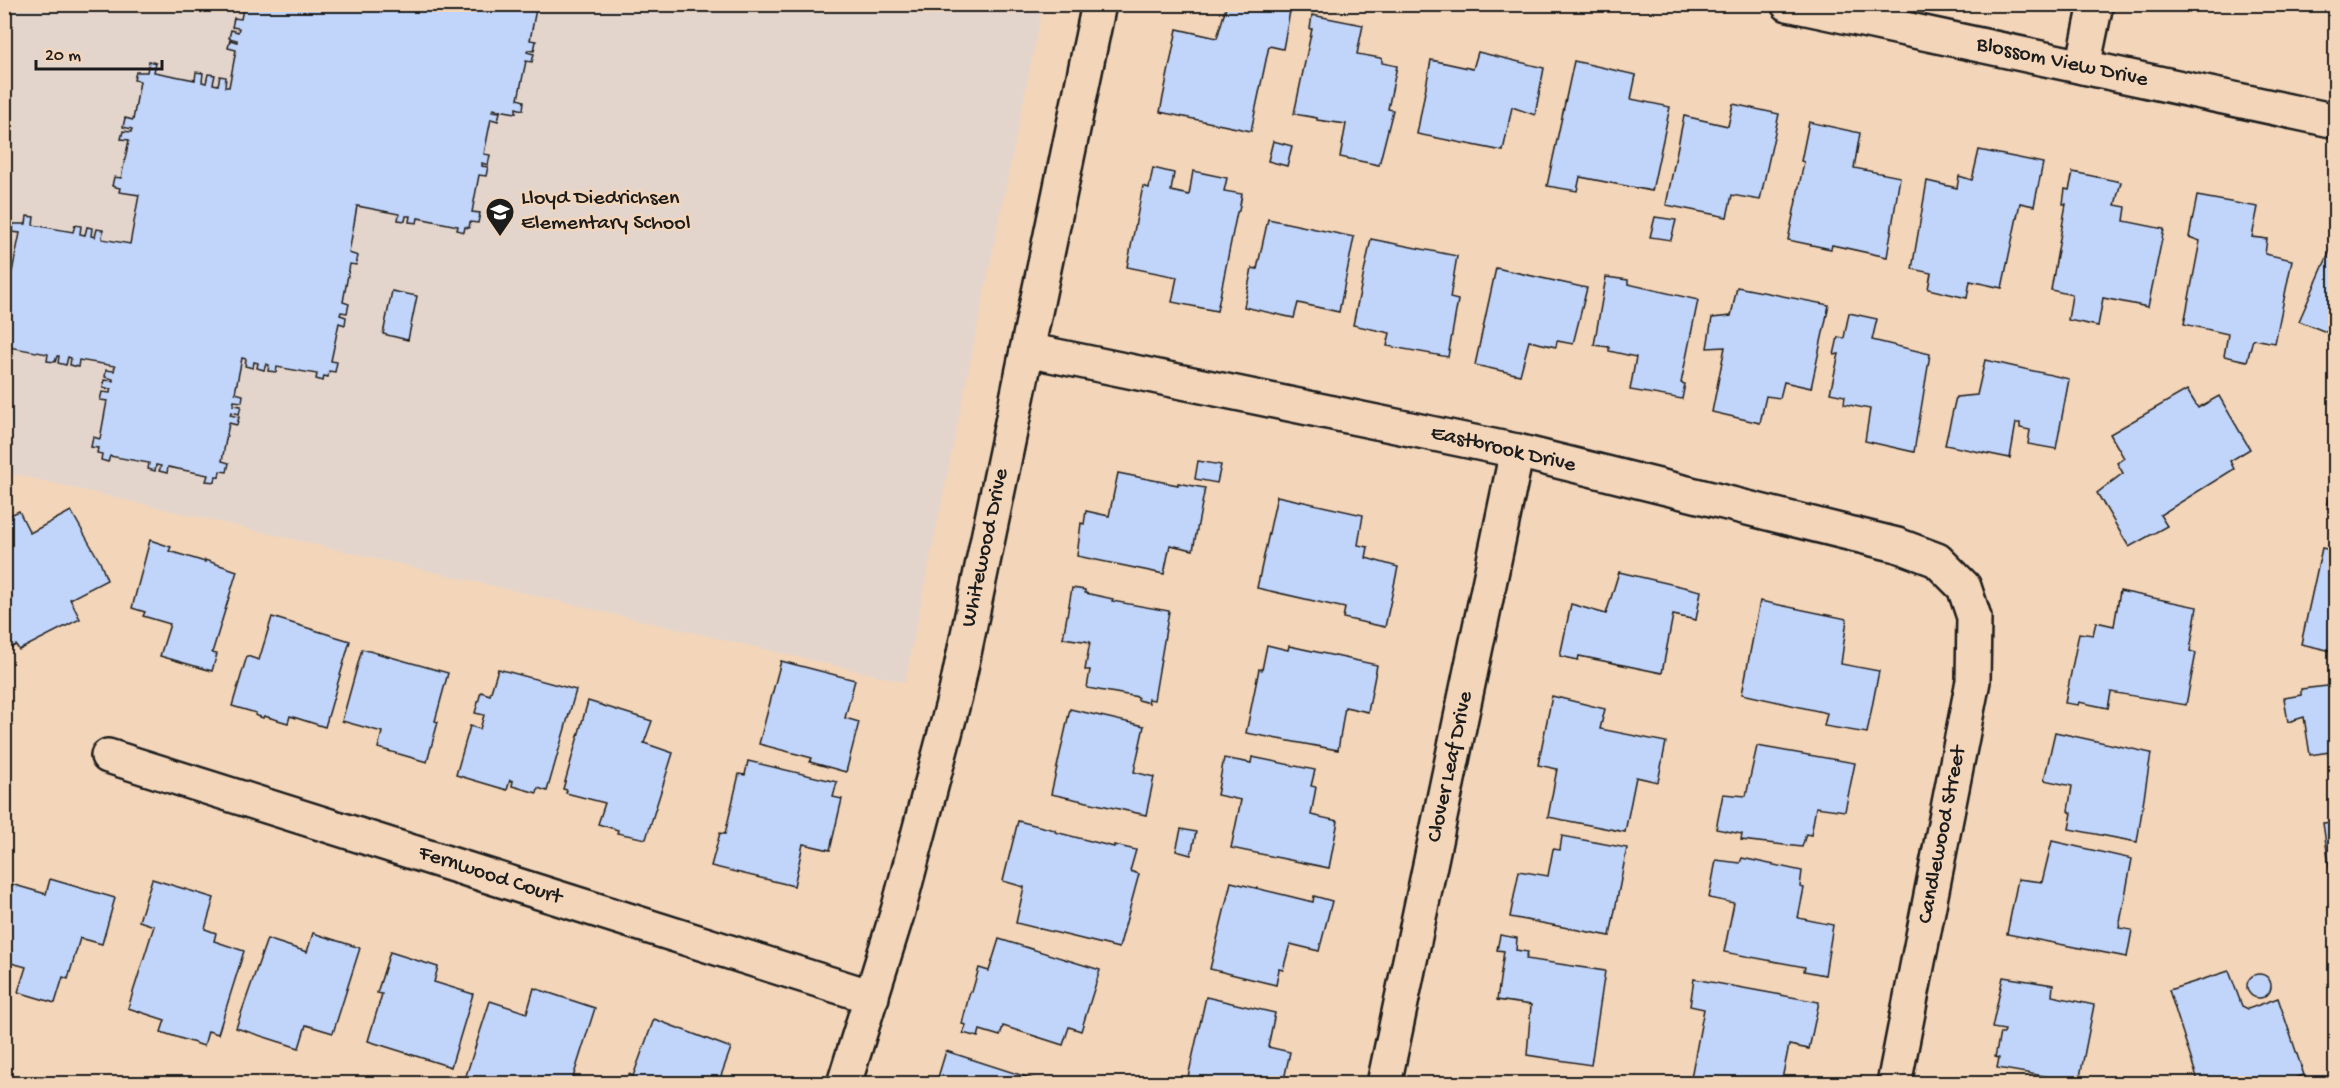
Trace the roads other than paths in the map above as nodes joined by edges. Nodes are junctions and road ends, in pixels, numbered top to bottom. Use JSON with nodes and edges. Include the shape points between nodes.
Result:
{"nodes":[{"id":1,"x":1099,"y":4,"type":"edge"},
{"id":2,"x":1788,"y":4,"type":"edge"},
{"id":3,"x":2096,"y":4,"type":"edge"},
{"id":4,"x":2083,"y":67,"type":"junction"},
{"id":5,"x":2336,"y":121,"type":"edge"},
{"id":6,"x":1027,"y":350,"type":"junction"},
{"id":7,"x":1517,"y":452,"type":"junction"},
{"id":8,"x":1965,"y":587,"type":"joint"},
{"id":9,"x":108,"y":756,"type":"dead end"},
{"id":10,"x":872,"y":997,"type":"junction"},
{"id":11,"x":844,"y":1083,"type":"edge"},
{"id":12,"x":1384,"y":1083,"type":"edge"},
{"id":13,"x":1894,"y":1083,"type":"edge"}],
"edges":[{"from":1,"to":6,"type":"street","name":"Whitewood Drive"},
{"from":2,"to":4,"type":"street","name":"Blossom View Drive"},
{"from":3,"to":4,"type":"street"},
{"from":4,"to":5,"type":"street","name":"Blossom View Drive"},
{"from":6,"to":7,"type":"street","name":"Eastbrook Drive"},
{"from":6,"to":10,"type":"street","name":"Whitewood Drive","via":[[957,692]]},
{"from":7,"to":8,"type":"street","name":"Eastbrook Drive","via":[[1898,545],[1937,560]]},
{"from":7,"to":12,"type":"street","name":"Clover Leaf Drive"},
{"from":8,"to":13,"type":"street","name":"Candlewood Street","via":[[1974,617],[1973,681]]},
{"from":9,"to":10,"type":"street","name":"Fernwood Court"},
{"from":10,"to":11,"type":"street","name":"Whitewood Drive"}]}
